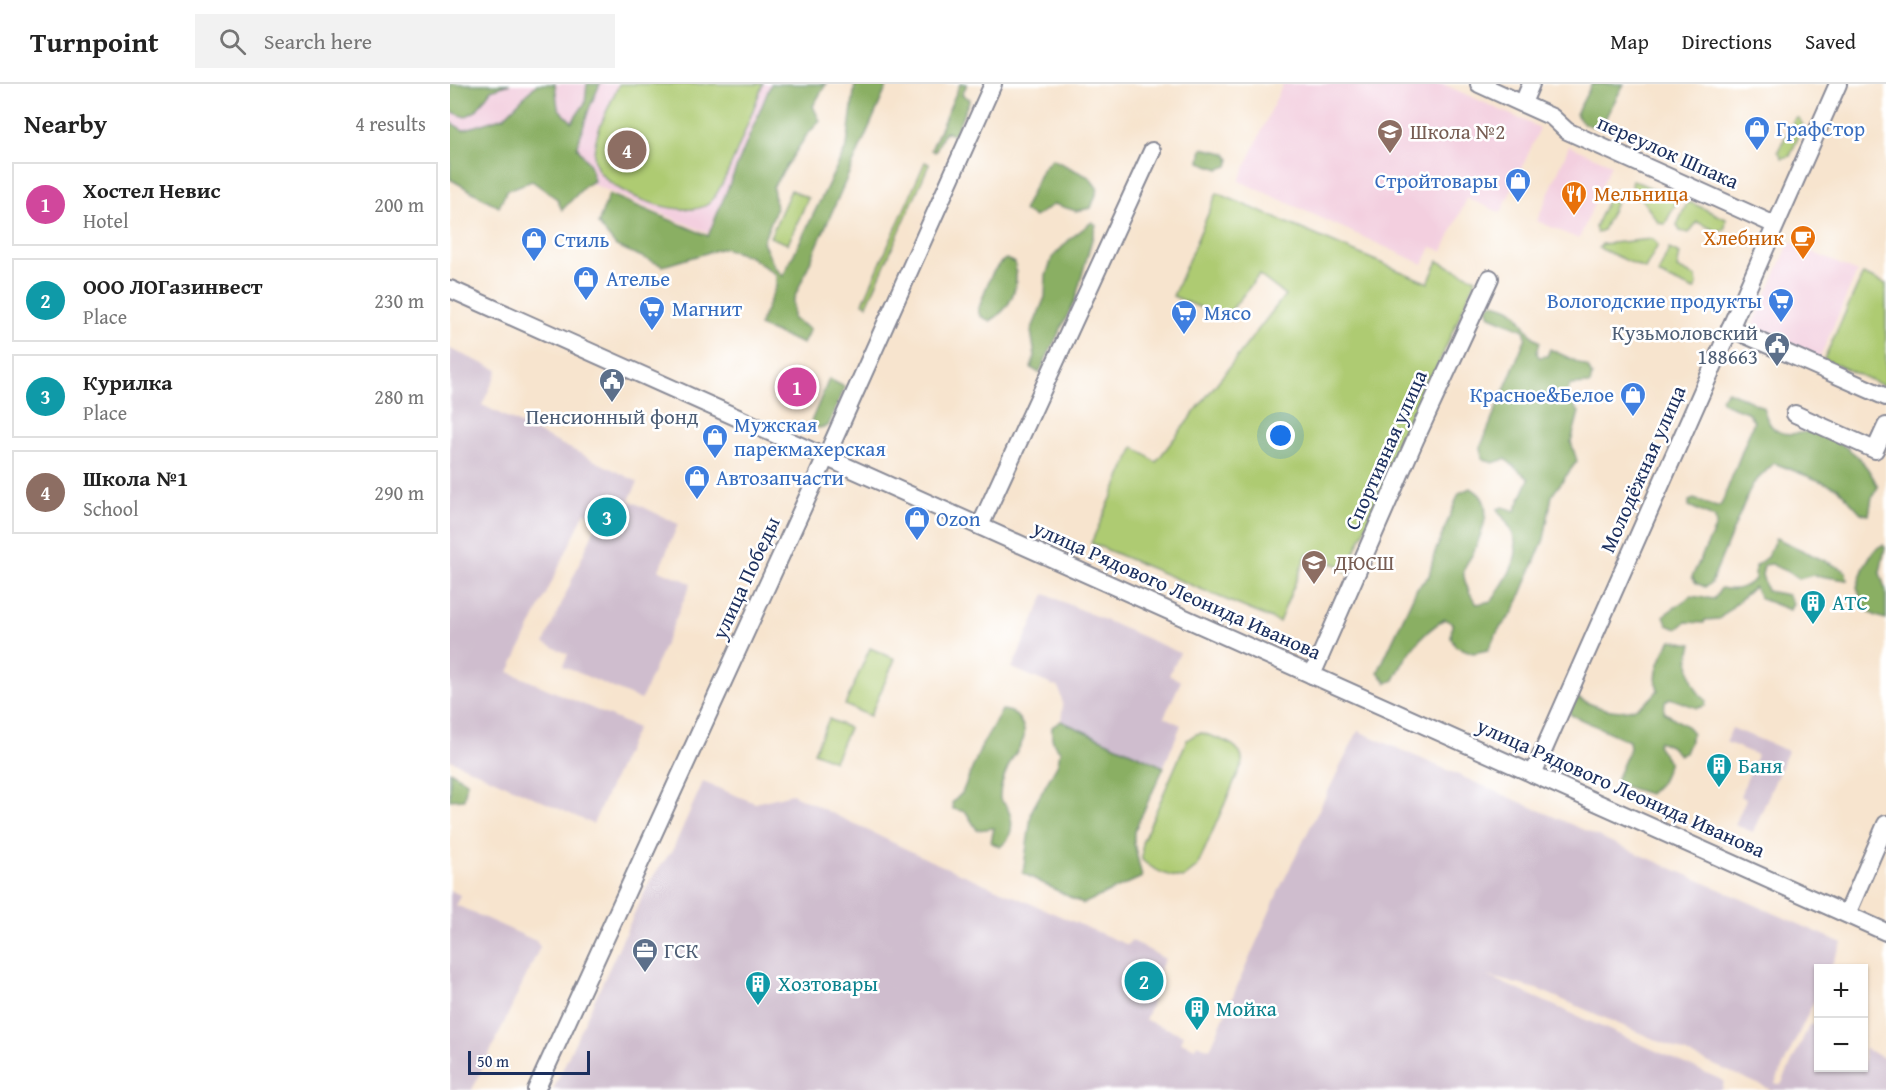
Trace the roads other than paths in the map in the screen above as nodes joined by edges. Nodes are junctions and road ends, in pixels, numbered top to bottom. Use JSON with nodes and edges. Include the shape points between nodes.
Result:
{"nodes":[{"id":1,"x":993,"y":84,"type":"edge"},
{"id":2,"x":1479,"y":84,"type":"edge"},
{"id":3,"x":1531,"y":84,"type":"edge"},
{"id":4,"x":1838,"y":84,"type":"edge"},
{"id":5,"x":1523,"y":103,"type":"junction"},
{"id":6,"x":1152,"y":151,"type":"dead end"},
{"id":7,"x":1775,"y":225,"type":"junction"},
{"id":8,"x":1490,"y":278,"type":"dead end"},
{"id":9,"x":450,"y":289,"type":"edge"},
{"id":10,"x":1730,"y":328,"type":"junction"},
{"id":11,"x":1886,"y":397,"type":"edge"},
{"id":12,"x":1795,"y":414,"type":"dead end"},
{"id":13,"x":1886,"y":426,"type":"edge"},
{"id":14,"x":826,"y":458,"type":"junction"},
{"id":15,"x":980,"y":526,"type":"junction"},
{"id":16,"x":1312,"y":675,"type":"junction"},
{"id":17,"x":1533,"y":774,"type":"junction"},
{"id":18,"x":1886,"y":824,"type":"edge"},
{"id":19,"x":1847,"y":914,"type":"junction"},
{"id":20,"x":1886,"y":932,"type":"edge"},
{"id":21,"x":536,"y":1090,"type":"edge"}],
"edges":[{"from":1,"to":14,"type":"street","name":"улица Победы"},
{"from":2,"to":5,"type":"street","name":"переулок Шпака"},
{"from":3,"to":5,"type":"street"},
{"from":4,"to":7,"type":"street","name":"Молодёжная улица"},
{"from":5,"to":7,"type":"street","name":"переулок Шпака","via":[[1552,117],[1568,131]]},
{"from":6,"to":15,"type":"street"},
{"from":7,"to":10,"type":"street","name":"Молодёжная улица"},
{"from":8,"to":16,"type":"street","name":"Спортивная улица"},
{"from":9,"to":14,"type":"street","name":"улица Рядового Леонида Иванова"},
{"from":10,"to":11,"type":"street"},
{"from":10,"to":17,"type":"street","name":"Молодёжная улица"},
{"from":12,"to":13,"type":"street","via":[[1875,450]]},
{"from":14,"to":15,"type":"street","name":"улица Рядового Леонида Иванова"},
{"from":14,"to":21,"type":"street","name":"улица Победы"},
{"from":15,"to":16,"type":"street","name":"улица Рядового Леонида Иванова"},
{"from":16,"to":17,"type":"street","name":"улица Рядового Леонида Иванова"},
{"from":17,"to":19,"type":"street","name":"улица Рядового Леонида Иванова"},
{"from":18,"to":19,"type":"street"},
{"from":19,"to":20,"type":"street","name":"улица Рядового Леонида Иванова"}]}
